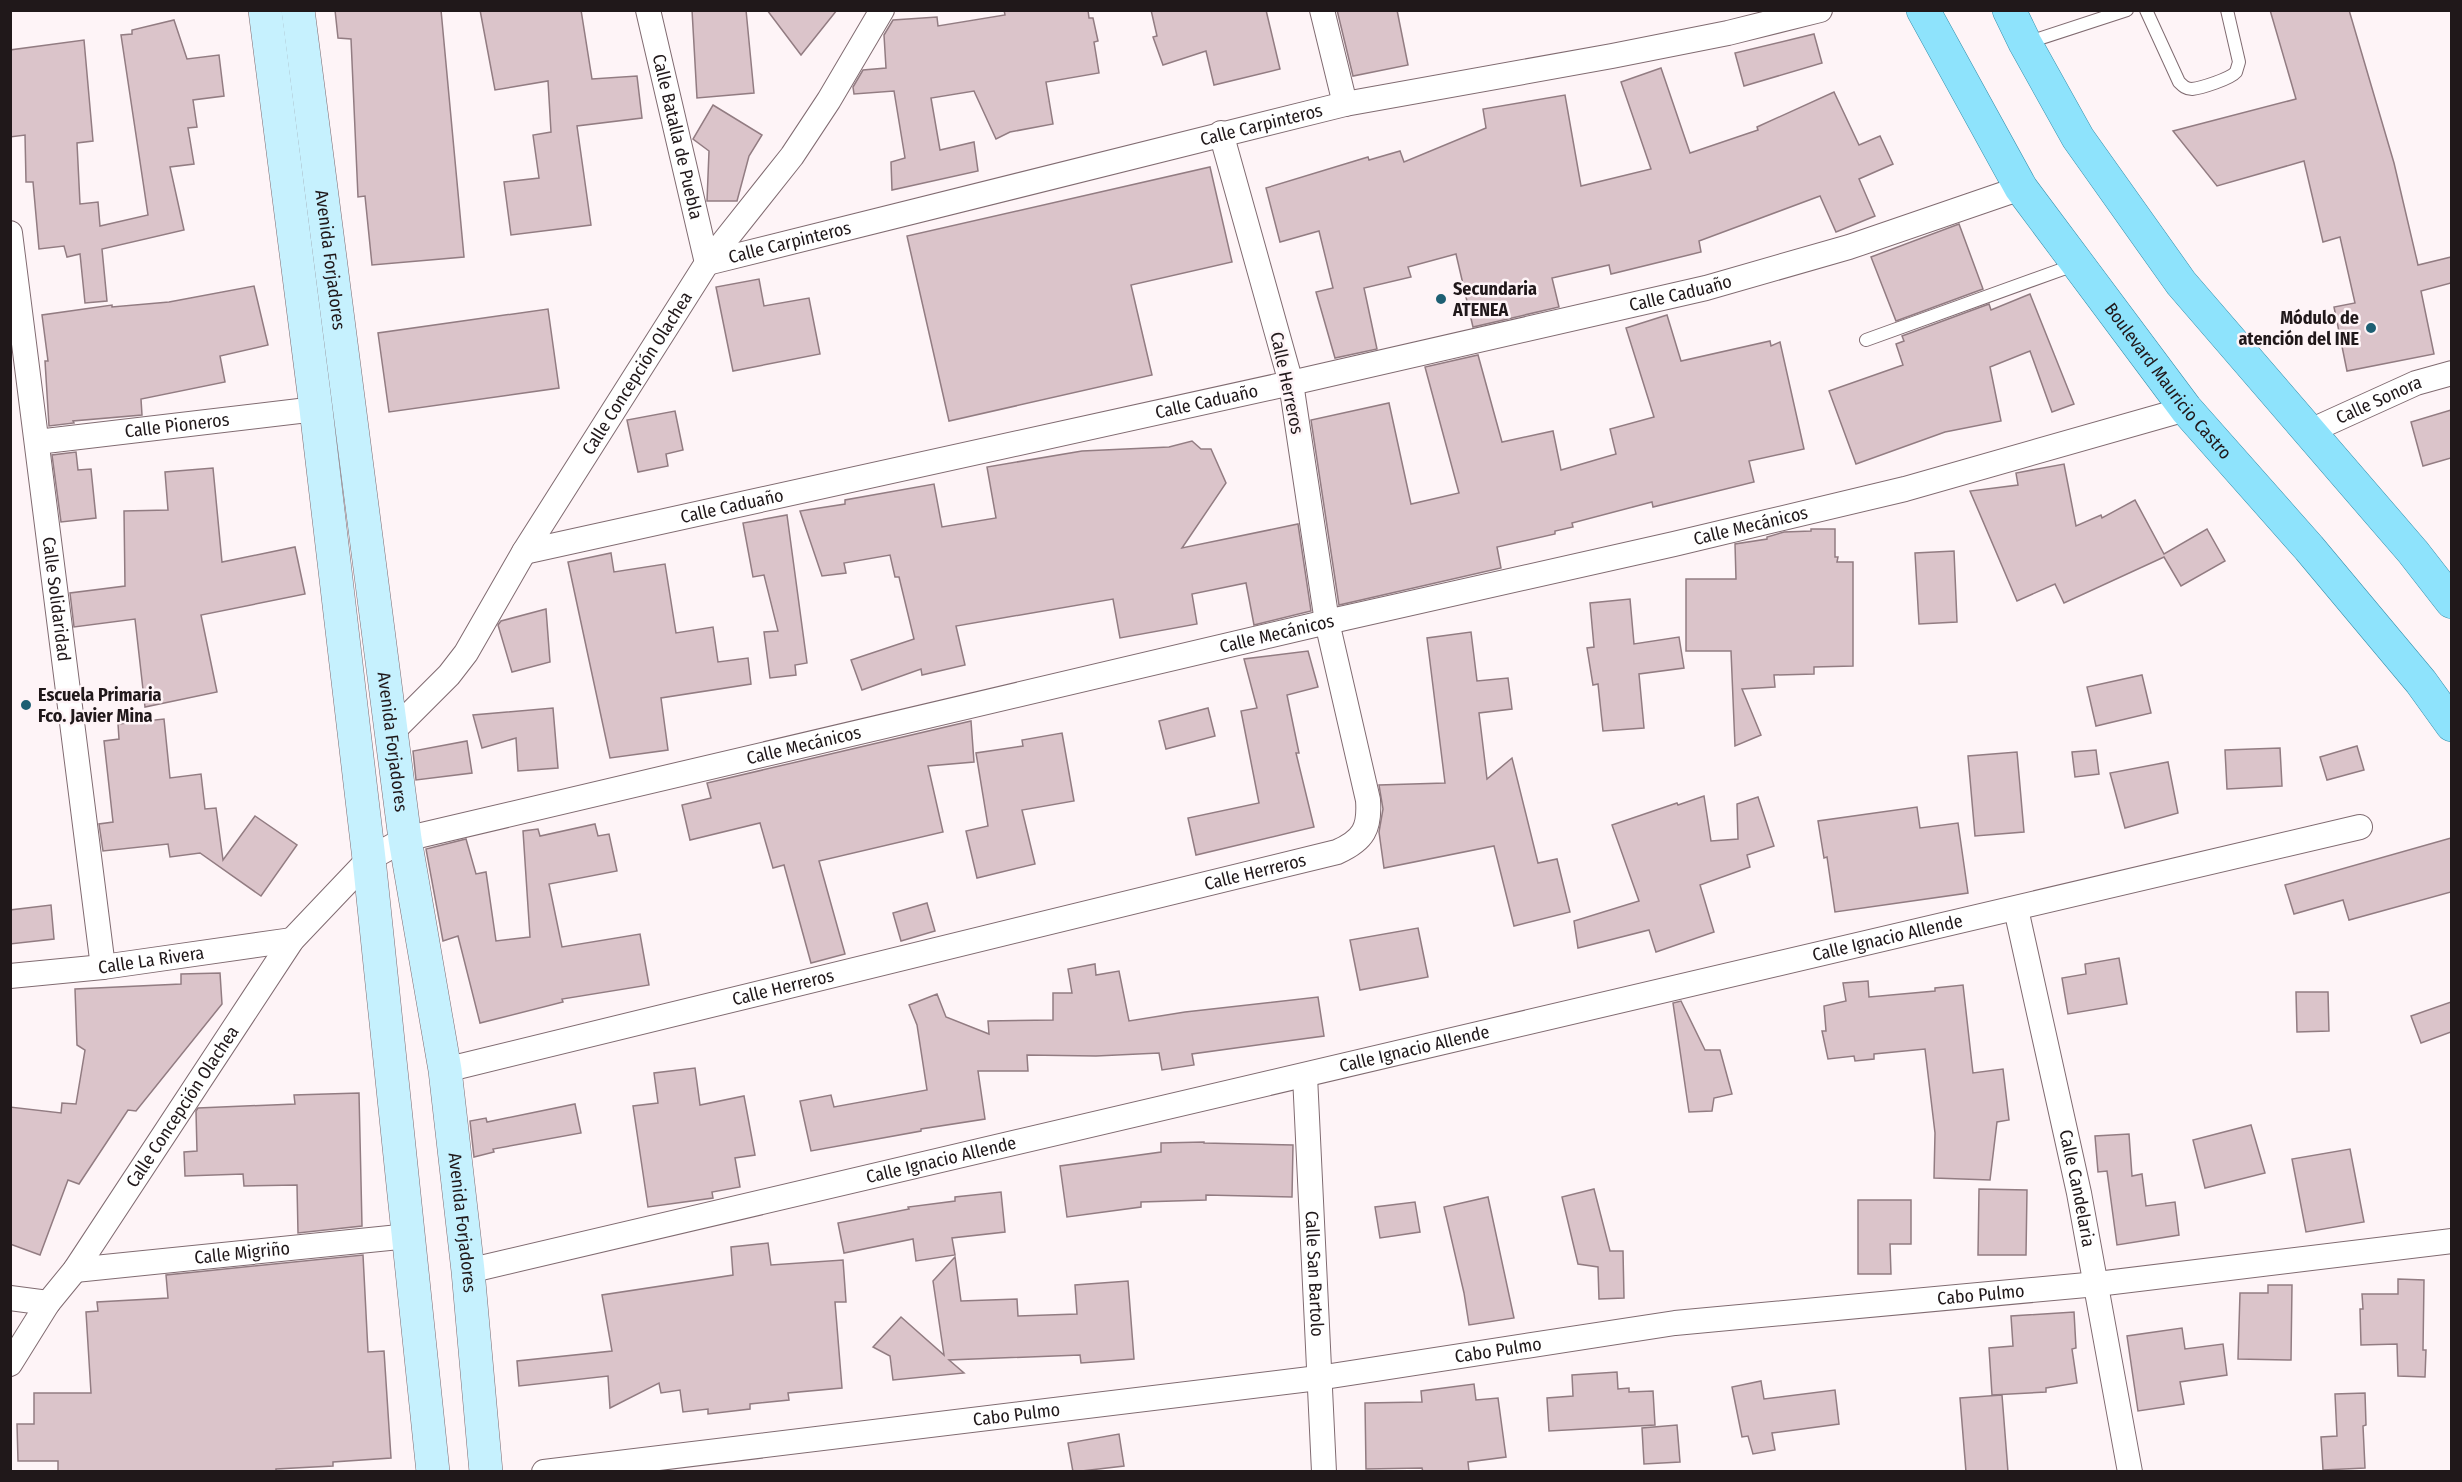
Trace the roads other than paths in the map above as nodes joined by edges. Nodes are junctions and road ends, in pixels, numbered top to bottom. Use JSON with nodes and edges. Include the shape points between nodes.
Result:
{"nodes":[{"id":1,"x":265,"y":10,"type":"edge"},
{"id":2,"x":298,"y":10,"type":"edge"},
{"id":3,"x":648,"y":10,"type":"edge"},
{"id":4,"x":882,"y":10,"type":"edge"},
{"id":5,"x":1322,"y":10,"type":"edge"},
{"id":6,"x":1820,"y":10,"type":"edge"},
{"id":7,"x":1923,"y":10,"type":"edge"},
{"id":8,"x":2009,"y":10,"type":"edge"},
{"id":9,"x":2127,"y":10,"type":"edge"},
{"id":10,"x":2146,"y":10,"type":"edge"},
{"id":11,"x":2227,"y":10,"type":"edge"},
{"id":12,"x":2025,"y":43,"type":"junction"},
{"id":13,"x":1345,"y":104,"type":"junction"},
{"id":14,"x":1221,"y":134,"type":"junction"},
{"id":15,"x":2021,"y":188,"type":"junction"},
{"id":16,"x":10,"y":233,"type":"edge"},
{"id":17,"x":707,"y":263,"type":"junction"},
{"id":18,"x":2078,"y":264,"type":"junction"},
{"id":19,"x":1866,"y":340,"type":"dead end"},
{"id":20,"x":2451,"y":373,"type":"edge"},
{"id":21,"x":1291,"y":383,"type":"junction"},
{"id":22,"x":316,"y":409,"type":"junction"},
{"id":23,"x":2186,"y":409,"type":"junction"},
{"id":24,"x":2308,"y":432,"type":"junction"},
{"id":25,"x":37,"y":442,"type":"junction"},
{"id":26,"x":524,"y":552,"type":"junction"},
{"id":27,"x":2451,"y":602,"type":"edge"},
{"id":28,"x":1327,"y":622,"type":"junction"},
{"id":29,"x":2451,"y":725,"type":"edge"},
{"id":30,"x":391,"y":733,"type":"junction"},
{"id":31,"x":2360,"y":826,"type":"dead end"},
{"id":32,"x":405,"y":839,"type":"junction"},
{"id":33,"x":369,"y":859,"type":"junction"},
{"id":34,"x":2016,"y":909,"type":"junction"},
{"id":35,"x":292,"y":940,"type":"junction"},
{"id":36,"x":103,"y":967,"type":"junction"},
{"id":37,"x":10,"y":976,"type":"edge"},
{"id":38,"x":445,"y":1070,"type":"junction"},
{"id":39,"x":1305,"y":1076,"type":"junction"},
{"id":40,"x":409,"y":1236,"type":"junction"},
{"id":41,"x":2451,"y":1240,"type":"edge"},
{"id":42,"x":75,"y":1270,"type":"junction"},
{"id":43,"x":468,"y":1271,"type":"junction"},
{"id":44,"x":2097,"y":1284,"type":"junction"},
{"id":45,"x":10,"y":1298,"type":"edge"},
{"id":46,"x":48,"y":1303,"type":"junction"},
{"id":47,"x":10,"y":1364,"type":"edge"},
{"id":48,"x":1318,"y":1378,"type":"junction"},
{"id":49,"x":434,"y":1472,"type":"edge"},
{"id":50,"x":486,"y":1472,"type":"edge"},
{"id":51,"x":544,"y":1472,"type":"edge"},
{"id":52,"x":1324,"y":1472,"type":"edge"},
{"id":53,"x":2130,"y":1472,"type":"edge"}],
"edges":[{"from":1,"to":22,"type":"main road","name":"Avenida Forjadores"},
{"from":2,"to":30,"type":"main road","name":"Avenida Forjadores"},
{"from":3,"to":17,"type":"street","name":"Calle Batalla de Puebla"},
{"from":4,"to":17,"type":"street","name":"Calle Concepción Olachea","via":[[792,156]]},
{"from":5,"to":13,"type":"street"},
{"from":6,"to":13,"type":"street","name":"Calle Carpinteros","via":[[1728,33]]},
{"from":7,"to":15,"type":"main road","name":"Boulevard Mauricio Castro"},
{"from":8,"to":12,"type":"main road"},
{"from":9,"to":12,"type":"lane"},
{"from":10,"to":11,"type":"lane","via":[[2179,82],[2192,89],[2236,72],[2239,62]]},
{"from":12,"to":24,"type":"main road","via":[[2078,138],[2181,283]]},
{"from":13,"to":14,"type":"street","name":"Calle Carpinteros"},
{"from":14,"to":17,"type":"street","name":"Calle Carpinteros"},
{"from":14,"to":21,"type":"street","name":"Calle Herreros"},
{"from":15,"to":18,"type":"main road","name":"Boulevard Mauricio Castro"},
{"from":15,"to":21,"type":"street","name":"Calle Caduaño","via":[[1849,247],[1706,288]]},
{"from":16,"to":25,"type":"street","name":"Calle Solidaridad"},
{"from":17,"to":26,"type":"street","name":"Calle Concepción Olachea"},
{"from":18,"to":19,"type":"lane"},
{"from":18,"to":23,"type":"main road","name":"Boulevard Mauricio Castro"},
{"from":20,"to":24,"type":"street","name":"Calle Sonora","via":[[2416,383]]},
{"from":21,"to":26,"type":"street","name":"Calle Caduaño"},
{"from":21,"to":28,"type":"street","name":"Calle Herreros"},
{"from":22,"to":25,"type":"street","name":"Calle Pioneros"},
{"from":22,"to":33,"type":"main road","name":"Avenida Forjadores"},
{"from":23,"to":28,"type":"street","name":"Calle Mecánicos","via":[[1905,489]]},
{"from":23,"to":29,"type":"main road","name":"Boulevard Mauricio Castro","via":[[2421,682]]},
{"from":24,"to":27,"type":"main road","via":[[2413,552]]},
{"from":25,"to":36,"type":"street","name":"Calle Solidaridad"},
{"from":26,"to":30,"type":"street","name":"Calle Concepción Olachea","via":[[466,653]]},
{"from":28,"to":32,"type":"street","name":"Calle Mecánicos"},
{"from":28,"to":38,"type":"street","name":"Calle Herreros","via":[[1368,800],[1367,826],[1360,839],[1350,846]]},
{"from":30,"to":32,"type":"main road","name":"Avenida Forjadores"},
{"from":31,"to":34,"type":"street","name":"Calle Ignacio Allende"},
{"from":32,"to":33,"type":"street","name":"Calle Mecánicos"},
{"from":32,"to":38,"type":"main road","name":"Avenida Forjadores"},
{"from":33,"to":35,"type":"street","name":"Calle Concepción Olachea"},
{"from":33,"to":40,"type":"main road","name":"Avenida Forjadores"},
{"from":34,"to":39,"type":"street","name":"Calle Ignacio Allende","via":[[1538,1018]]},
{"from":34,"to":44,"type":"street","name":"Calle Candelaria"},
{"from":35,"to":36,"type":"street","name":"Calle La Rivera"},
{"from":35,"to":42,"type":"street","name":"Calle Concepción Olachea"},
{"from":36,"to":37,"type":"street","name":"Calle La Rivera"},
{"from":38,"to":43,"type":"main road","name":"Avenida Forjadores"},
{"from":39,"to":43,"type":"street","name":"Calle Ignacio Allende"},
{"from":39,"to":48,"type":"street","name":"Calle San Bartolo"},
{"from":40,"to":42,"type":"street","name":"Calle Migriño"},
{"from":40,"to":49,"type":"main road","name":"Avenida Forjadores"},
{"from":41,"to":44,"type":"street","name":"Cabo Pulmo"},
{"from":42,"to":46,"type":"street","name":"Calle Concepción Olachea"},
{"from":43,"to":50,"type":"main road","name":"Avenida Forjadores"},
{"from":44,"to":48,"type":"street","name":"Cabo Pulmo","via":[[1675,1323]]},
{"from":44,"to":53,"type":"street","name":"Calle Candelaria"},
{"from":45,"to":46,"type":"street"},
{"from":46,"to":47,"type":"street","name":"Calle Concepción Olachea"},
{"from":48,"to":51,"type":"street","name":"Cabo Pulmo"},
{"from":48,"to":52,"type":"street","name":"Calle San Bartolo"}]}
